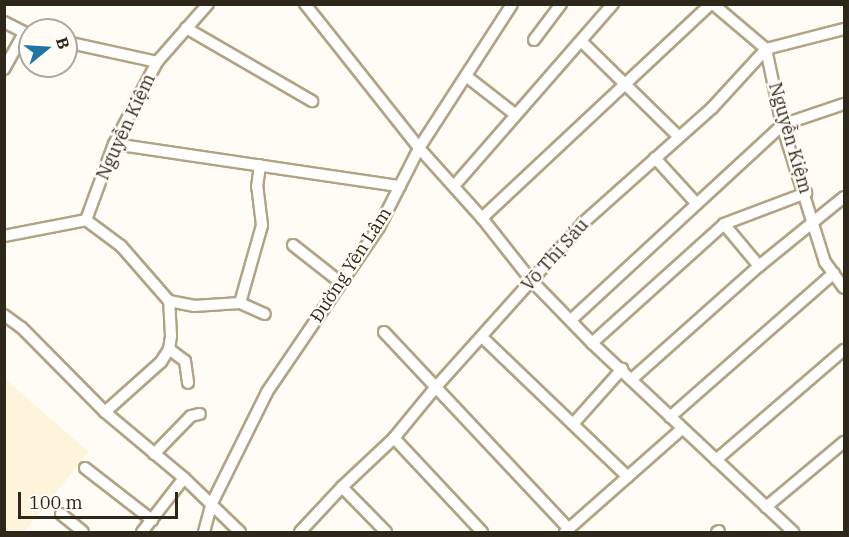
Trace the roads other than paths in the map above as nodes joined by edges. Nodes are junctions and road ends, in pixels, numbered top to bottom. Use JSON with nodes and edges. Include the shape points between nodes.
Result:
{"nodes":[{"id":1,"x":208,"y":4,"type":"edge"},
{"id":2,"x":305,"y":4,"type":"edge"},
{"id":3,"x":512,"y":4,"type":"edge"},
{"id":4,"x":561,"y":4,"type":"edge"},
{"id":5,"x":613,"y":4,"type":"edge"},
{"id":6,"x":712,"y":4,"type":"edge"},
{"id":7,"x":4,"y":22,"type":"edge"},
{"id":8,"x":186,"y":28,"type":"junction"},
{"id":9,"x":18,"y":29,"type":"edge"},
{"id":10,"x":844,"y":29,"type":"edge"},
{"id":11,"x":534,"y":40,"type":"dead end"},
{"id":12,"x":581,"y":41,"type":"junction"},
{"id":13,"x":78,"y":45,"type":"edge"},
{"id":14,"x":18,"y":48,"type":"edge"},
{"id":15,"x":766,"y":49,"type":"junction"},
{"id":16,"x":157,"y":62,"type":"junction"},
{"id":17,"x":4,"y":69,"type":"edge"},
{"id":18,"x":466,"y":76,"type":"junction"},
{"id":19,"x":625,"y":85,"type":"junction"},
{"id":20,"x":312,"y":101,"type":"dead end"},
{"id":21,"x":844,"y":104,"type":"edge"},
{"id":22,"x":516,"y":115,"type":"junction"},
{"id":23,"x":782,"y":124,"type":"junction"},
{"id":24,"x":679,"y":137,"type":"junction"},
{"id":25,"x":114,"y":144,"type":"junction"},
{"id":26,"x":419,"y":148,"type":"junction"},
{"id":27,"x":655,"y":158,"type":"junction"},
{"id":28,"x":261,"y":165,"type":"junction"},
{"id":29,"x":400,"y":186,"type":"junction"},
{"id":30,"x":454,"y":186,"type":"junction"},
{"id":31,"x":806,"y":193,"type":"junction"},
{"id":32,"x":844,"y":197,"type":"edge"},
{"id":33,"x":696,"y":203,"type":"junction"},
{"id":34,"x":482,"y":218,"type":"junction"},
{"id":35,"x":86,"y":220,"type":"junction"},
{"id":36,"x":812,"y":221,"type":"junction"},
{"id":37,"x":724,"y":224,"type":"junction"},
{"id":38,"x":4,"y":236,"type":"edge"},
{"id":39,"x":293,"y":245,"type":"dead end"},
{"id":40,"x":759,"y":266,"type":"junction"},
{"id":41,"x":840,"y":279,"type":"edge"},
{"id":42,"x":531,"y":280,"type":"junction"},
{"id":43,"x":340,"y":282,"type":"junction"},
{"id":44,"x":169,"y":301,"type":"junction"},
{"id":45,"x":240,"y":303,"type":"junction"},
{"id":46,"x":265,"y":314,"type":"dead end"},
{"id":47,"x":4,"y":315,"type":"edge"},
{"id":48,"x":571,"y":320,"type":"junction"},
{"id":49,"x":384,"y":332,"type":"dead end"},
{"id":50,"x":482,"y":337,"type":"junction"},
{"id":51,"x":592,"y":343,"type":"junction"},
{"id":52,"x":169,"y":349,"type":"junction"},
{"id":53,"x":844,"y":350,"type":"edge"},
{"id":54,"x":622,"y":369,"type":"junction"},
{"id":55,"x":632,"y":379,"type":"junction"},
{"id":56,"x":188,"y":383,"type":"dead end"},
{"id":57,"x":435,"y":388,"type":"junction"},
{"id":58,"x":105,"y":412,"type":"junction"},
{"id":59,"x":200,"y":414,"type":"dead end"},
{"id":60,"x":670,"y":417,"type":"junction"},
{"id":61,"x":573,"y":424,"type":"junction"},
{"id":62,"x":682,"y":429,"type":"junction"},
{"id":63,"x":394,"y":438,"type":"junction"},
{"id":64,"x":844,"y":442,"type":"edge"},
{"id":65,"x":153,"y":454,"type":"junction"},
{"id":66,"x":716,"y":460,"type":"junction"},
{"id":67,"x":85,"y":468,"type":"dead end"},
{"id":68,"x":628,"y":477,"type":"junction"},
{"id":69,"x":184,"y":478,"type":"junction"},
{"id":70,"x":342,"y":487,"type":"junction"},
{"id":71,"x":212,"y":503,"type":"junction"},
{"id":72,"x":766,"y":507,"type":"junction"},
{"id":73,"x":61,"y":514,"type":"dead end"},
{"id":74,"x":152,"y":520,"type":"junction"},
{"id":75,"x":567,"y":531,"type":"edge"},
{"id":76,"x":82,"y":532,"type":"edge"},
{"id":77,"x":142,"y":532,"type":"edge"},
{"id":78,"x":204,"y":532,"type":"edge"},
{"id":79,"x":240,"y":532,"type":"edge"},
{"id":80,"x":300,"y":532,"type":"edge"},
{"id":81,"x":386,"y":532,"type":"edge"},
{"id":82,"x":482,"y":532,"type":"edge"},
{"id":83,"x":793,"y":532,"type":"edge"}],
"edges":[{"from":1,"to":8,"type":"street","name":"Nguyễn Kiệm"},
{"from":2,"to":26,"type":"street"},
{"from":3,"to":18,"type":"street","name":"Đường Yên Lâm"},
{"from":4,"to":11,"type":"street"},
{"from":5,"to":12,"type":"street"},
{"from":6,"to":15,"type":"street"},
{"from":6,"to":19,"type":"street"},
{"from":7,"to":9,"type":"street"},
{"from":8,"to":16,"type":"street","name":"Nguyễn Kiệm"},
{"from":8,"to":20,"type":"street"},
{"from":10,"to":15,"type":"street"},
{"from":12,"to":19,"type":"street"},
{"from":12,"to":22,"type":"street"},
{"from":13,"to":16,"type":"street"},
{"from":14,"to":17,"type":"street"},
{"from":15,"to":23,"type":"street","name":"Nguyễn Kiệm"},
{"from":15,"to":24,"type":"street","name":"Võ Thị Sáu","via":[[712,108]]},
{"from":16,"to":25,"type":"street","name":"Nguyễn Kiệm"},
{"from":18,"to":22,"type":"street"},
{"from":18,"to":26,"type":"street","name":"Đường Yên Lâm"},
{"from":19,"to":24,"type":"street"},
{"from":19,"to":34,"type":"street"},
{"from":21,"to":23,"type":"street"},
{"from":22,"to":30,"type":"street"},
{"from":23,"to":31,"type":"street","name":"Nguyễn Kiệm"},
{"from":23,"to":33,"type":"street"},
{"from":24,"to":27,"type":"street","name":"Võ Thị Sáu"},
{"from":25,"to":28,"type":"street"},
{"from":25,"to":35,"type":"street","name":"Nguyễn Kiệm"},
{"from":26,"to":29,"type":"street","name":"Đường Yên Lâm"},
{"from":26,"to":30,"type":"street"},
{"from":27,"to":33,"type":"street"},
{"from":27,"to":42,"type":"street","name":"Võ Thị Sáu","via":[[583,223]]},
{"from":28,"to":29,"type":"street"},
{"from":28,"to":45,"type":"street","via":[[257,187],[262,225]]},
{"from":29,"to":43,"type":"street","name":"Đường Yên Lâm","via":[[379,227]]},
{"from":30,"to":34,"type":"street"},
{"from":31,"to":36,"type":"street","name":"Nguyễn Kiệm"},
{"from":31,"to":37,"type":"street"},
{"from":32,"to":36,"type":"street"},
{"from":33,"to":48,"type":"street"},
{"from":34,"to":42,"type":"street"},
{"from":35,"to":38,"type":"street"},
{"from":35,"to":44,"type":"street","via":[[121,246]]},
{"from":36,"to":40,"type":"street"},
{"from":36,"to":41,"type":"street","name":"Nguyễn Kiệm","via":[[825,262]]},
{"from":37,"to":40,"type":"street"},
{"from":37,"to":51,"type":"street"},
{"from":39,"to":43,"type":"street"},
{"from":40,"to":55,"type":"street"},
{"from":41,"to":60,"type":"street"},
{"from":42,"to":48,"type":"street"},
{"from":42,"to":50,"type":"street","name":"Võ Thị Sáu"},
{"from":43,"to":71,"type":"street","name":"Đường Yên Lâm","via":[[267,392]]},
{"from":44,"to":45,"type":"street","via":[[194,306]]},
{"from":44,"to":52,"type":"street"},
{"from":45,"to":46,"type":"street"},
{"from":47,"to":58,"type":"street","via":[[22,328]]},
{"from":48,"to":51,"type":"street"},
{"from":49,"to":57,"type":"street"},
{"from":50,"to":57,"type":"street","name":"Võ Thị Sáu"},
{"from":50,"to":61,"type":"street"},
{"from":51,"to":54,"type":"street"},
{"from":52,"to":56,"type":"street","via":[[185,361]]},
{"from":52,"to":58,"type":"street","via":[[161,362]]},
{"from":53,"to":66,"type":"street"},
{"from":54,"to":55,"type":"street"},
{"from":54,"to":61,"type":"street"},
{"from":55,"to":60,"type":"street"},
{"from":57,"to":63,"type":"street","name":"Võ Thị Sáu"},
{"from":57,"to":75,"type":"street"},
{"from":58,"to":65,"type":"street"},
{"from":59,"to":65,"type":"street","via":[[191,416]]},
{"from":60,"to":62,"type":"street"},
{"from":61,"to":68,"type":"street"},
{"from":62,"to":66,"type":"street"},
{"from":62,"to":68,"type":"street"},
{"from":63,"to":70,"type":"street","name":"Võ Thị Sáu"},
{"from":63,"to":82,"type":"street"},
{"from":64,"to":72,"type":"street"},
{"from":65,"to":69,"type":"street"},
{"from":66,"to":72,"type":"street"},
{"from":67,"to":74,"type":"street"},
{"from":68,"to":75,"type":"street"},
{"from":69,"to":71,"type":"street"},
{"from":69,"to":74,"type":"street"},
{"from":70,"to":80,"type":"street","name":"Võ Thị Sáu"},
{"from":70,"to":81,"type":"street"},
{"from":71,"to":78,"type":"street","name":"Đường Yên Lâm"},
{"from":71,"to":79,"type":"street"},
{"from":72,"to":83,"type":"street"},
{"from":73,"to":76,"type":"street"},
{"from":74,"to":77,"type":"street"}]}
